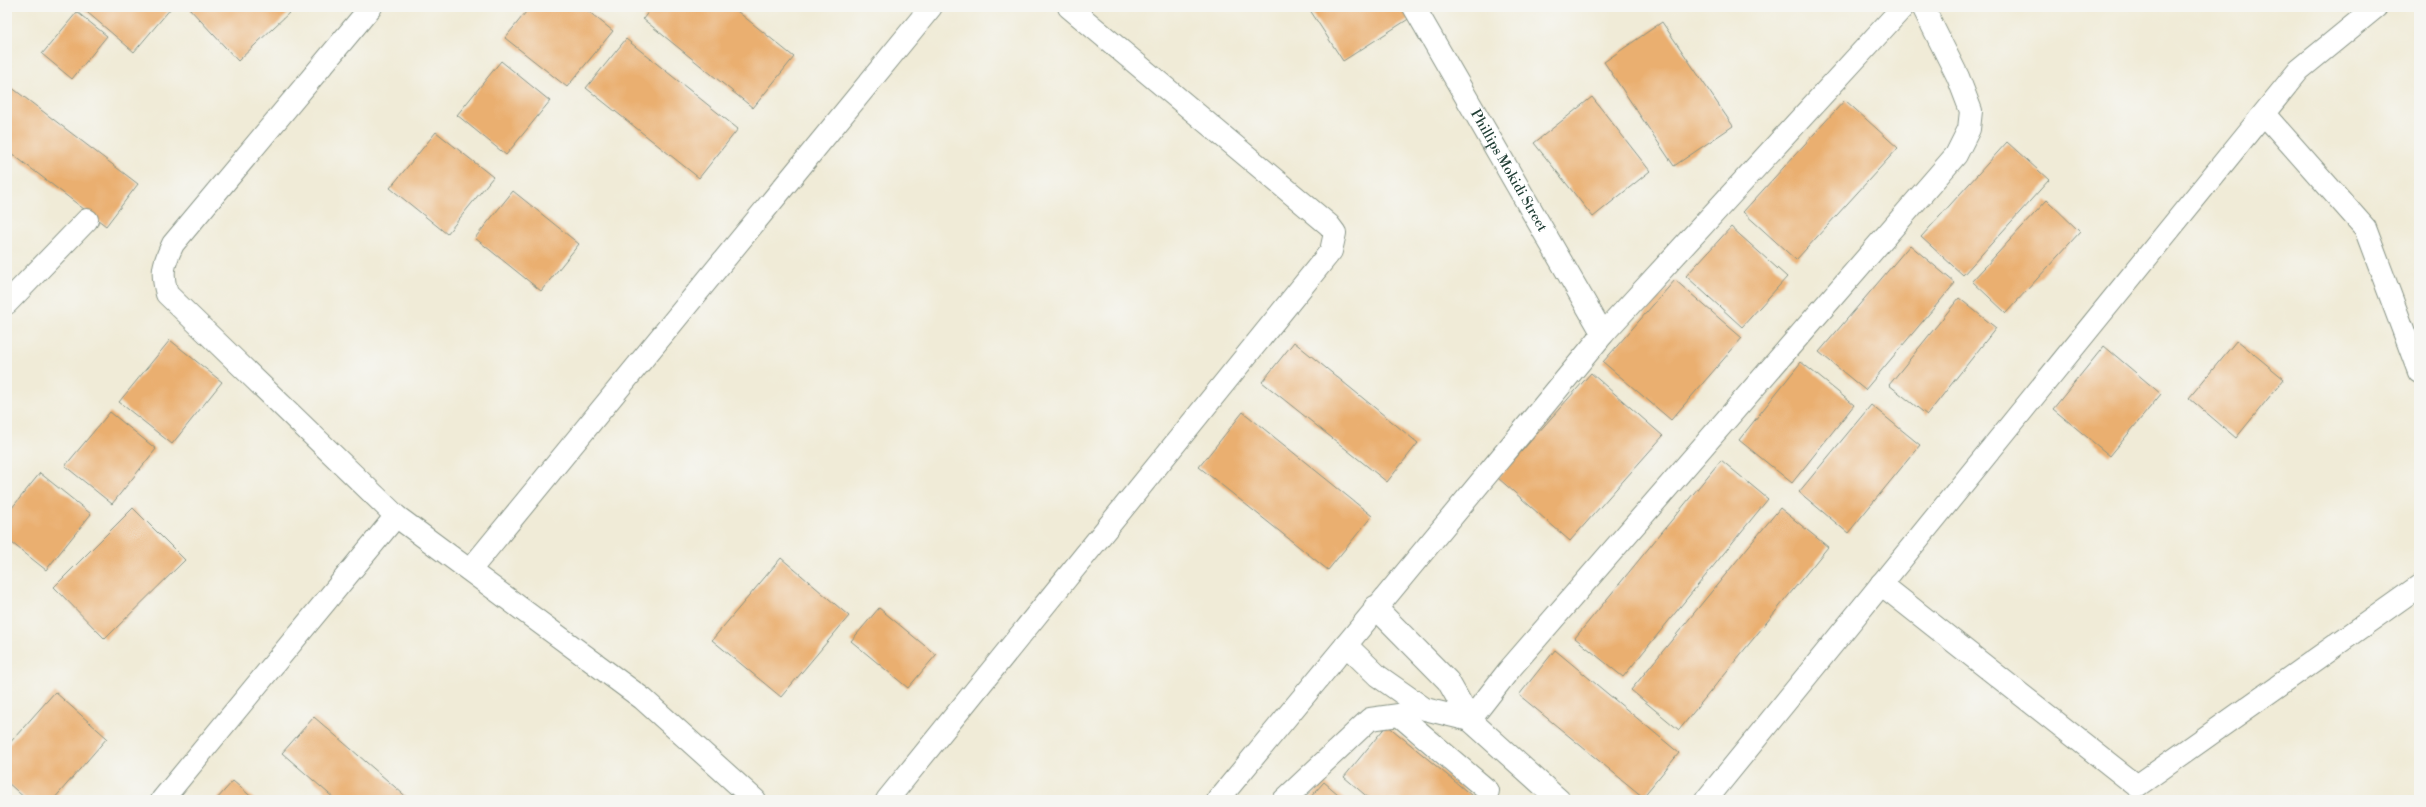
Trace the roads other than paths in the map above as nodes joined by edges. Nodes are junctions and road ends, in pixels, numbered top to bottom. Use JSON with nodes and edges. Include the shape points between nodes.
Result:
{"nodes":[{"id":1,"x":371,"y":7,"type":"edge"},
{"id":2,"x":931,"y":7,"type":"edge"},
{"id":3,"x":1069,"y":7,"type":"edge"},
{"id":4,"x":1414,"y":7,"type":"edge"},
{"id":5,"x":1903,"y":7,"type":"edge"},
{"id":6,"x":1923,"y":7,"type":"edge"},
{"id":7,"x":2376,"y":7,"type":"edge"},
{"id":8,"x":2264,"y":114,"type":"junction"},
{"id":9,"x":88,"y":220,"type":"dead end"},
{"id":10,"x":7,"y":303,"type":"edge"},
{"id":11,"x":1603,"y":334,"type":"junction"},
{"id":12,"x":2419,"y":372,"type":"edge"},
{"id":13,"x":396,"y":516,"type":"junction"},
{"id":14,"x":470,"y":570,"type":"junction"},
{"id":15,"x":1881,"y":584,"type":"junction"},
{"id":16,"x":2419,"y":586,"type":"edge"},
{"id":17,"x":1375,"y":607,"type":"junction"},
{"id":18,"x":1346,"y":645,"type":"junction"},
{"id":19,"x":1470,"y":720,"type":"junction"},
{"id":20,"x":1488,"y":791,"type":"dead end"},
{"id":21,"x":162,"y":800,"type":"edge"},
{"id":22,"x":755,"y":800,"type":"edge"},
{"id":23,"x":888,"y":800,"type":"edge"},
{"id":24,"x":1218,"y":800,"type":"edge"},
{"id":25,"x":1284,"y":800,"type":"edge"},
{"id":26,"x":1559,"y":800,"type":"edge"},
{"id":27,"x":1706,"y":800,"type":"edge"}],
"edges":[{"from":1,"to":13,"type":"street","via":[[173,244],[164,264],[162,277],[167,294]]},
{"from":2,"to":14,"type":"street"},
{"from":3,"to":23,"type":"street","via":[[1329,225],[1336,233],[1334,242],[1330,251]]},
{"from":4,"to":11,"type":"street","name":"Phillips Mokidi Street"},
{"from":5,"to":11,"type":"street"},
{"from":6,"to":19,"type":"street","via":[[1958,77],[1971,111],[1969,129],[1956,154],[1509,670]]},
{"from":7,"to":8,"type":"street","via":[[2299,70]]},
{"from":8,"to":12,"type":"street","via":[[2365,228]]},
{"from":8,"to":15,"type":"street"},
{"from":9,"to":10,"type":"street"},
{"from":11,"to":17,"type":"street"},
{"from":13,"to":14,"type":"street"},
{"from":13,"to":21,"type":"street"},
{"from":14,"to":22,"type":"street","via":[[643,699]]},
{"from":15,"to":16,"type":"street","via":[[2137,786]]},
{"from":15,"to":27,"type":"street"},
{"from":17,"to":18,"type":"street"},
{"from":17,"to":19,"type":"street","via":[[1448,681]]},
{"from":18,"to":19,"type":"street","via":[[1378,676],[1425,709]]},
{"from":18,"to":24,"type":"street"},
{"from":19,"to":26,"type":"street"},
{"from":20,"to":25,"type":"street","via":[[1399,715],[1370,719]]}]}
